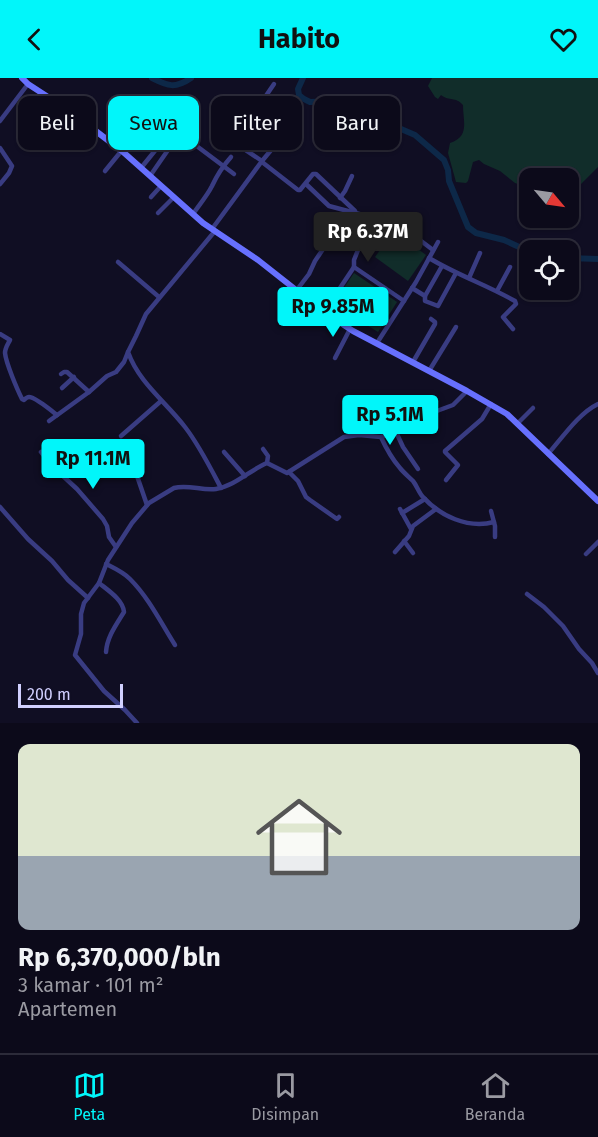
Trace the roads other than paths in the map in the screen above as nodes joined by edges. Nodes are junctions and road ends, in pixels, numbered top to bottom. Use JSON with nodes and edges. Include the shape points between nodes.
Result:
{"nodes":[{"id":1,"x":22,"y":78,"type":"edge"},
{"id":2,"x":28,"y":84,"type":"junction"},
{"id":3,"x":274,"y":84,"type":"dead end"},
{"id":4,"x":46,"y":96,"type":"edge"},
{"id":5,"x":266,"y":96,"type":"edge"},
{"id":6,"x":0,"y":121,"type":"edge"},
{"id":7,"x":96,"y":131,"type":"edge"},
{"id":8,"x":0,"y":148,"type":"edge"},
{"id":9,"x":199,"y":148,"type":"edge"},
{"id":10,"x":156,"y":150,"type":"edge"},
{"id":11,"x":169,"y":150,"type":"edge"},
{"id":12,"x":246,"y":150,"type":"edge"},
{"id":13,"x":271,"y":150,"type":"edge"},
{"id":14,"x":122,"y":151,"type":"junction"},
{"id":15,"x":231,"y":157,"type":"dead end"},
{"id":16,"x":262,"y":161,"type":"junction"},
{"id":17,"x":223,"y":166,"type":"junction"},
{"id":18,"x":141,"y":168,"type":"junction"},
{"id":19,"x":105,"y":171,"type":"dead end"},
{"id":20,"x":234,"y":174,"type":"dead end"},
{"id":21,"x":150,"y":176,"type":"junction"},
{"id":22,"x":352,"y":176,"type":"dead end"},
{"id":23,"x":0,"y":184,"type":"edge"},
{"id":24,"x":306,"y":184,"type":"junction"},
{"id":25,"x":161,"y":186,"type":"junction"},
{"id":26,"x":151,"y":197,"type":"dead end"},
{"id":27,"x":174,"y":197,"type":"junction"},
{"id":28,"x":340,"y":198,"type":"junction"},
{"id":29,"x":158,"y":213,"type":"dead end"},
{"id":30,"x":193,"y":214,"type":"junction"},
{"id":31,"x":360,"y":214,"type":"junction"},
{"id":32,"x":362,"y":228,"type":"junction"},
{"id":33,"x":213,"y":230,"type":"junction"},
{"id":34,"x":438,"y":242,"type":"dead end"},
{"id":35,"x":433,"y":250,"type":"junction"},
{"id":36,"x":480,"y":253,"type":"dead end"},
{"id":37,"x":429,"y":258,"type":"junction"},
{"id":38,"x":118,"y":262,"type":"dead end"},
{"id":39,"x":442,"y":266,"type":"junction"},
{"id":40,"x":354,"y":267,"type":"junction"},
{"id":41,"x":510,"y":267,"type":"dead end"},
{"id":42,"x":456,"y":273,"type":"junction"},
{"id":43,"x":469,"y":278,"type":"junction"},
{"id":44,"x":412,"y":288,"type":"junction"},
{"id":45,"x":296,"y":291,"type":"junction"},
{"id":46,"x":497,"y":291,"type":"junction"},
{"id":47,"x":425,"y":296,"type":"junction"},
{"id":48,"x":159,"y":297,"type":"junction"},
{"id":49,"x":404,"y":301,"type":"junction"},
{"id":50,"x":324,"y":312,"type":"junction"},
{"id":51,"x":431,"y":319,"type":"dead end"},
{"id":52,"x":456,"y":327,"type":"dead end"},
{"id":53,"x":350,"y":329,"type":"junction"},
{"id":54,"x":513,"y":329,"type":"dead end"},
{"id":55,"x":0,"y":334,"type":"edge"},
{"id":56,"x":376,"y":343,"type":"junction"},
{"id":57,"x":128,"y":352,"type":"junction"},
{"id":58,"x":335,"y":358,"type":"dead end"},
{"id":59,"x":413,"y":362,"type":"junction"},
{"id":60,"x":429,"y":371,"type":"junction"},
{"id":61,"x":62,"y":374,"type":"dead end"},
{"id":62,"x":74,"y":377,"type":"junction"},
{"id":63,"x":62,"y":388,"type":"dead end"},
{"id":64,"x":467,"y":391,"type":"junction"},
{"id":65,"x":89,"y":392,"type":"junction"},
{"id":66,"x":161,"y":401,"type":"junction"},
{"id":67,"x":415,"y":404,"type":"dead end"},
{"id":68,"x":491,"y":404,"type":"junction"},
{"id":69,"x":598,"y":404,"type":"edge"},
{"id":70,"x":385,"y":408,"type":"dead end"},
{"id":71,"x":533,"y":408,"type":"dead end"},
{"id":72,"x":57,"y":415,"type":"junction"},
{"id":73,"x":424,"y":416,"type":"junction"},
{"id":74,"x":49,"y":421,"type":"dead end"},
{"id":75,"x":517,"y":424,"type":"junction"},
{"id":76,"x":394,"y":430,"type":"junction"},
{"id":77,"x":121,"y":436,"type":"dead end"},
{"id":78,"x":381,"y":437,"type":"junction"},
{"id":79,"x":263,"y":449,"type":"dead end"},
{"id":80,"x":41,"y":452,"type":"dead end"},
{"id":81,"x":224,"y":452,"type":"dead end"},
{"id":82,"x":548,"y":454,"type":"junction"},
{"id":83,"x":129,"y":462,"type":"dead end"},
{"id":84,"x":267,"y":463,"type":"junction"},
{"id":85,"x":418,"y":469,"type":"dead end"},
{"id":86,"x":289,"y":472,"type":"junction"},
{"id":87,"x":245,"y":476,"type":"junction"},
{"id":88,"x":446,"y":480,"type":"dead end"},
{"id":89,"x":221,"y":488,"type":"junction"},
{"id":90,"x":425,"y":499,"type":"junction"},
{"id":91,"x":598,"y":501,"type":"edge"},
{"id":92,"x":147,"y":505,"type":"junction"},
{"id":93,"x":1,"y":509,"type":"edge"},
{"id":94,"x":436,"y":509,"type":"junction"},
{"id":95,"x":491,"y":511,"type":"dead end"},
{"id":96,"x":339,"y":517,"type":"dead end"},
{"id":97,"x":494,"y":522,"type":"junction"},
{"id":98,"x":411,"y":529,"type":"junction"},
{"id":99,"x":495,"y":537,"type":"dead end"},
{"id":100,"x":404,"y":541,"type":"junction"},
{"id":101,"x":598,"y":542,"type":"edge"},
{"id":102,"x":116,"y":547,"type":"junction"},
{"id":103,"x":395,"y":552,"type":"dead end"},
{"id":104,"x":413,"y":553,"type":"dead end"},
{"id":105,"x":586,"y":554,"type":"dead end"},
{"id":106,"x":106,"y":564,"type":"junction"},
{"id":107,"x":99,"y":583,"type":"junction"},
{"id":108,"x":527,"y":594,"type":"dead end"},
{"id":109,"x":88,"y":598,"type":"junction"},
{"id":110,"x":175,"y":645,"type":"dead end"},
{"id":111,"x":106,"y":652,"type":"dead end"},
{"id":112,"x":598,"y":673,"type":"edge"},
{"id":113,"x":137,"y":723,"type":"edge"}],
"edges":[{"from":1,"to":2,"type":"main road"},
{"from":2,"to":4,"type":"main road"},
{"from":2,"to":6,"type":"street"},
{"from":3,"to":5,"type":"street"},
{"from":7,"to":14,"type":"main road"},
{"from":8,"to":23,"type":"street","via":[[12,166]]},
{"from":9,"to":17,"type":"street"},
{"from":10,"to":18,"type":"street"},
{"from":11,"to":21,"type":"street"},
{"from":12,"to":16,"type":"street"},
{"from":13,"to":16,"type":"street"},
{"from":14,"to":18,"type":"main road"},
{"from":14,"to":19,"type":"street"},
{"from":15,"to":17,"type":"street"},
{"from":16,"to":24,"type":"street","via":[[297,189]]},
{"from":16,"to":33,"type":"street"},
{"from":17,"to":20,"type":"street"},
{"from":17,"to":30,"type":"street"},
{"from":18,"to":21,"type":"main road"},
{"from":21,"to":25,"type":"main road"},
{"from":22,"to":28,"type":"street"},
{"from":24,"to":28,"type":"street","via":[[316,174]]},
{"from":24,"to":31,"type":"street","via":[[329,206]]},
{"from":25,"to":26,"type":"street"},
{"from":25,"to":27,"type":"main road"},
{"from":27,"to":29,"type":"street"},
{"from":27,"to":30,"type":"main road"},
{"from":28,"to":31,"type":"street"},
{"from":30,"to":33,"type":"main road"},
{"from":31,"to":32,"type":"street"},
{"from":31,"to":35,"type":"street","via":[[392,219]]},
{"from":32,"to":40,"type":"street","via":[[364,237]]},
{"from":32,"to":45,"type":"street","via":[[342,221]]},
{"from":33,"to":45,"type":"main road"},
{"from":33,"to":48,"type":"street"},
{"from":34,"to":35,"type":"street"},
{"from":35,"to":37,"type":"street"},
{"from":36,"to":43,"type":"street"},
{"from":37,"to":39,"type":"street"},
{"from":37,"to":44,"type":"street"},
{"from":38,"to":48,"type":"street"},
{"from":39,"to":42,"type":"street"},
{"from":39,"to":47,"type":"street"},
{"from":40,"to":49,"type":"street"},
{"from":40,"to":50,"type":"street"},
{"from":41,"to":46,"type":"street"},
{"from":42,"to":43,"type":"street"},
{"from":42,"to":47,"type":"street","via":[[438,306],[425,301]]},
{"from":43,"to":46,"type":"street"},
{"from":44,"to":47,"type":"street"},
{"from":44,"to":49,"type":"street"},
{"from":45,"to":50,"type":"main road"},
{"from":46,"to":54,"type":"street","via":[[515,301],[503,316]]},
{"from":48,"to":57,"type":"street"},
{"from":49,"to":56,"type":"street"},
{"from":50,"to":53,"type":"main road"},
{"from":51,"to":59,"type":"street","via":[[435,324]]},
{"from":52,"to":60,"type":"street"},
{"from":53,"to":56,"type":"main road"},
{"from":53,"to":58,"type":"street"},
{"from":55,"to":72,"type":"street","via":[[10,340],[5,355],[22,399],[30,398]]},
{"from":56,"to":59,"type":"main road"},
{"from":57,"to":65,"type":"street","via":[[116,372]]},
{"from":57,"to":66,"type":"street","via":[[144,382]]},
{"from":59,"to":60,"type":"main road"},
{"from":60,"to":64,"type":"main road"},
{"from":61,"to":62,"type":"street","via":[[66,371]]},
{"from":62,"to":63,"type":"street"},
{"from":62,"to":65,"type":"street"},
{"from":64,"to":68,"type":"main road"},
{"from":64,"to":73,"type":"street","via":[[453,405]]},
{"from":65,"to":72,"type":"street"},
{"from":66,"to":77,"type":"street"},
{"from":66,"to":89,"type":"street","via":[[186,427]]},
{"from":67,"to":73,"type":"street"},
{"from":68,"to":75,"type":"main road"},
{"from":68,"to":88,"type":"street","via":[[482,419],[445,451],[458,465]]},
{"from":69,"to":82,"type":"street"},
{"from":70,"to":76,"type":"street"},
{"from":71,"to":75,"type":"street"},
{"from":72,"to":74,"type":"street"},
{"from":73,"to":76,"type":"street"},
{"from":75,"to":82,"type":"main road"},
{"from":76,"to":78,"type":"street"},
{"from":76,"to":85,"type":"street"},
{"from":78,"to":86,"type":"street","via":[[344,437]]},
{"from":78,"to":90,"type":"street","via":[[389,455]]},
{"from":79,"to":84,"type":"street"},
{"from":80,"to":102,"type":"street","via":[[104,519],[109,539]]},
{"from":81,"to":87,"type":"street"},
{"from":82,"to":91,"type":"main road"},
{"from":83,"to":92,"type":"street"},
{"from":84,"to":86,"type":"street"},
{"from":84,"to":87,"type":"street"},
{"from":86,"to":96,"type":"street","via":[[310,500]]},
{"from":87,"to":89,"type":"street"},
{"from":89,"to":92,"type":"street","via":[[178,486]]},
{"from":90,"to":94,"type":"street"},
{"from":90,"to":98,"type":"street","via":[[401,511]]},
{"from":92,"to":102,"type":"street"},
{"from":93,"to":109,"type":"street"},
{"from":94,"to":97,"type":"street","via":[[458,521]]},
{"from":94,"to":98,"type":"street"},
{"from":95,"to":97,"type":"street"},
{"from":97,"to":99,"type":"street"},
{"from":98,"to":100,"type":"street"},
{"from":100,"to":103,"type":"street"},
{"from":100,"to":104,"type":"street"},
{"from":101,"to":105,"type":"street"},
{"from":102,"to":106,"type":"street"},
{"from":106,"to":107,"type":"street"},
{"from":106,"to":110,"type":"street","via":[[129,578]]},
{"from":107,"to":109,"type":"street"},
{"from":107,"to":111,"type":"street","via":[[124,609],[109,637]]},
{"from":108,"to":112,"type":"street","via":[[563,626]]},
{"from":109,"to":113,"type":"street","via":[[81,614],[75,655]]}]}
